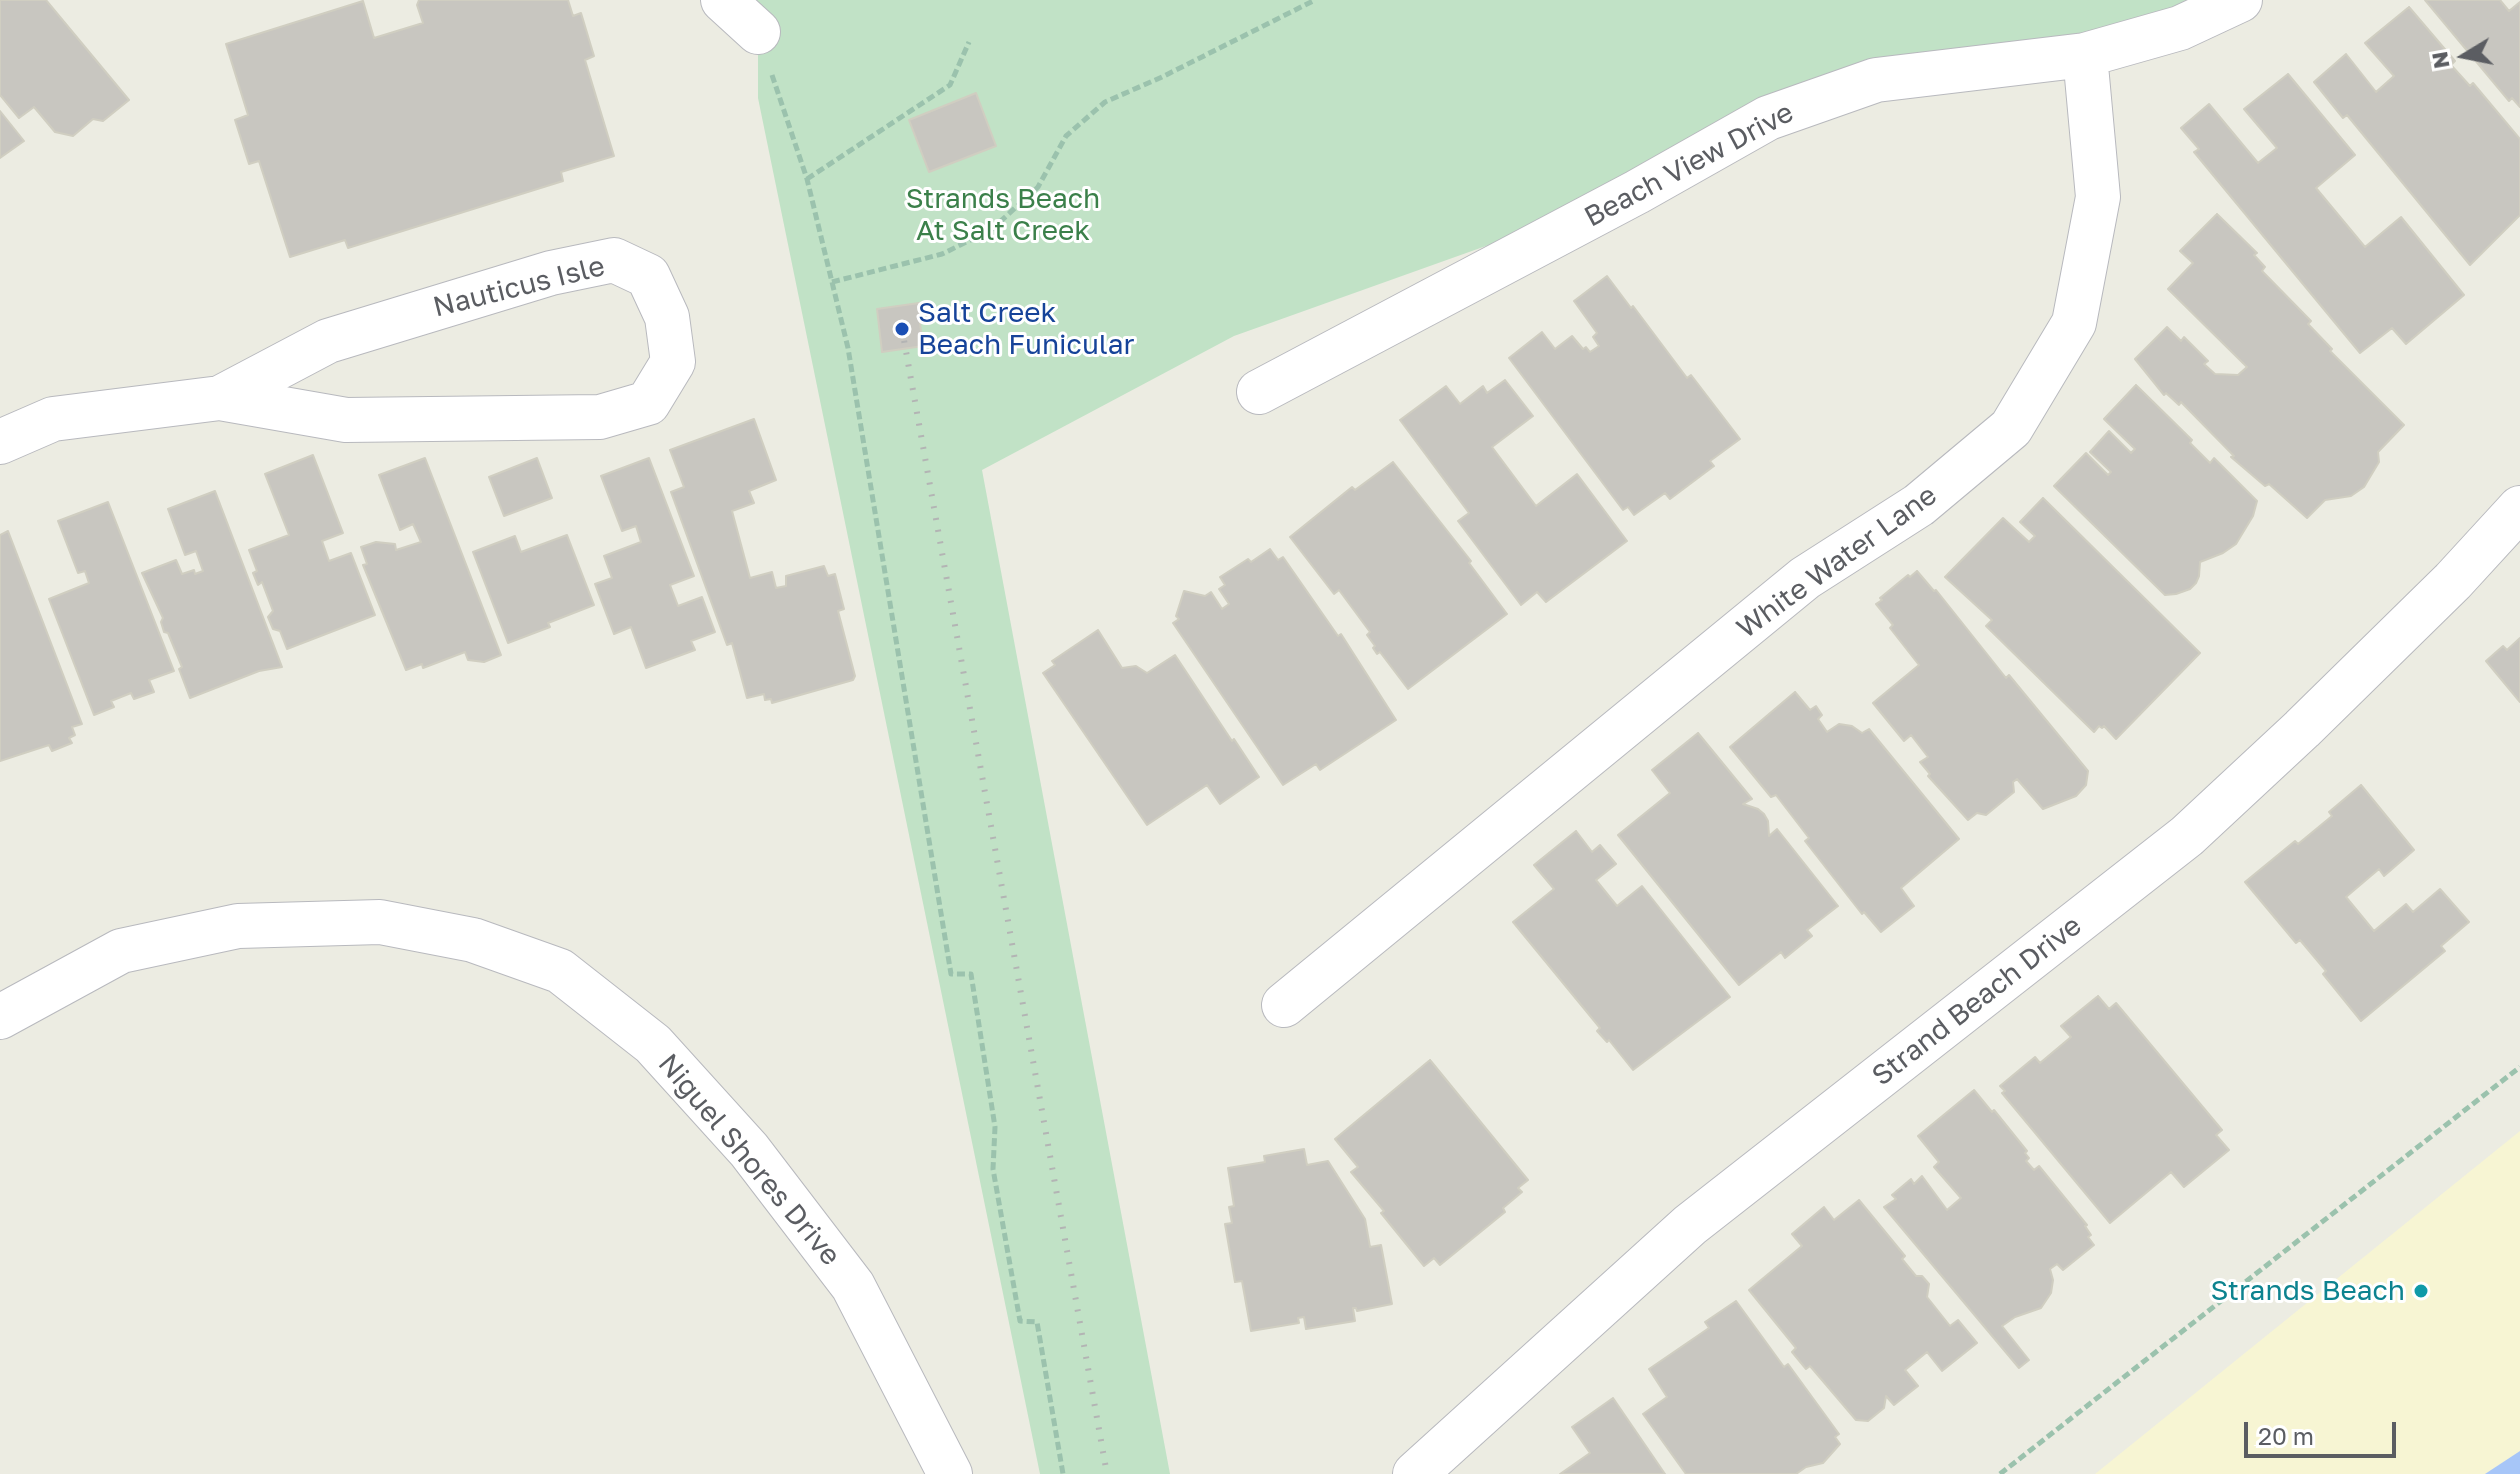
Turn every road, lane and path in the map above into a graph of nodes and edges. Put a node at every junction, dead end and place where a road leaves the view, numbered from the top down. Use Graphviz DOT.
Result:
graph roads {
  1 [pos="723,0"];
  2 [pos="1315,0"];
  3 [pos="2240,0"];
  4 [pos="758,32"];
  5 [pos="969,42"];
  6 [pos="2085,55"];
  7 [pos="807,179"];
  8 [pos="832,282"];
  9 [pos="1259,392"];
  10 [pos="220,398"];
  11 [pos="0,442"];
  12 [pos="2520,508"];
  13 [pos="1284,1005"];
  14 [pos="0,1017"];
  15 [pos="2520,1067"];
  16 [pos="950,1474"];
  17 [pos="1063,1474"];
  18 [pos="1415,1474"];
  19 [pos="2000,1474"];
  1 -- 4 [label="street"];
  2 -- 8 [label="path"];
  3 -- 6 [label="street, Beach View Drive"];
  4 -- 7 [label="path"];
  5 -- 7 [label="path"];
  6 -- 9 [label="street, Beach View Drive"];
  6 -- 13 [label="street, White Water Lane"];
  7 -- 8 [label="path"];
  8 -- 17 [label="path"];
  10 -- 10 [label="street, Nauticus Isle"];
  10 -- 11 [label="street, Nauticus Isle"];
  12 -- 18 [label="street, Strand Beach Drive"];
  14 -- 16 [label="street, Niguel Shores Drive"];
  15 -- 19 [label="path"];
}
